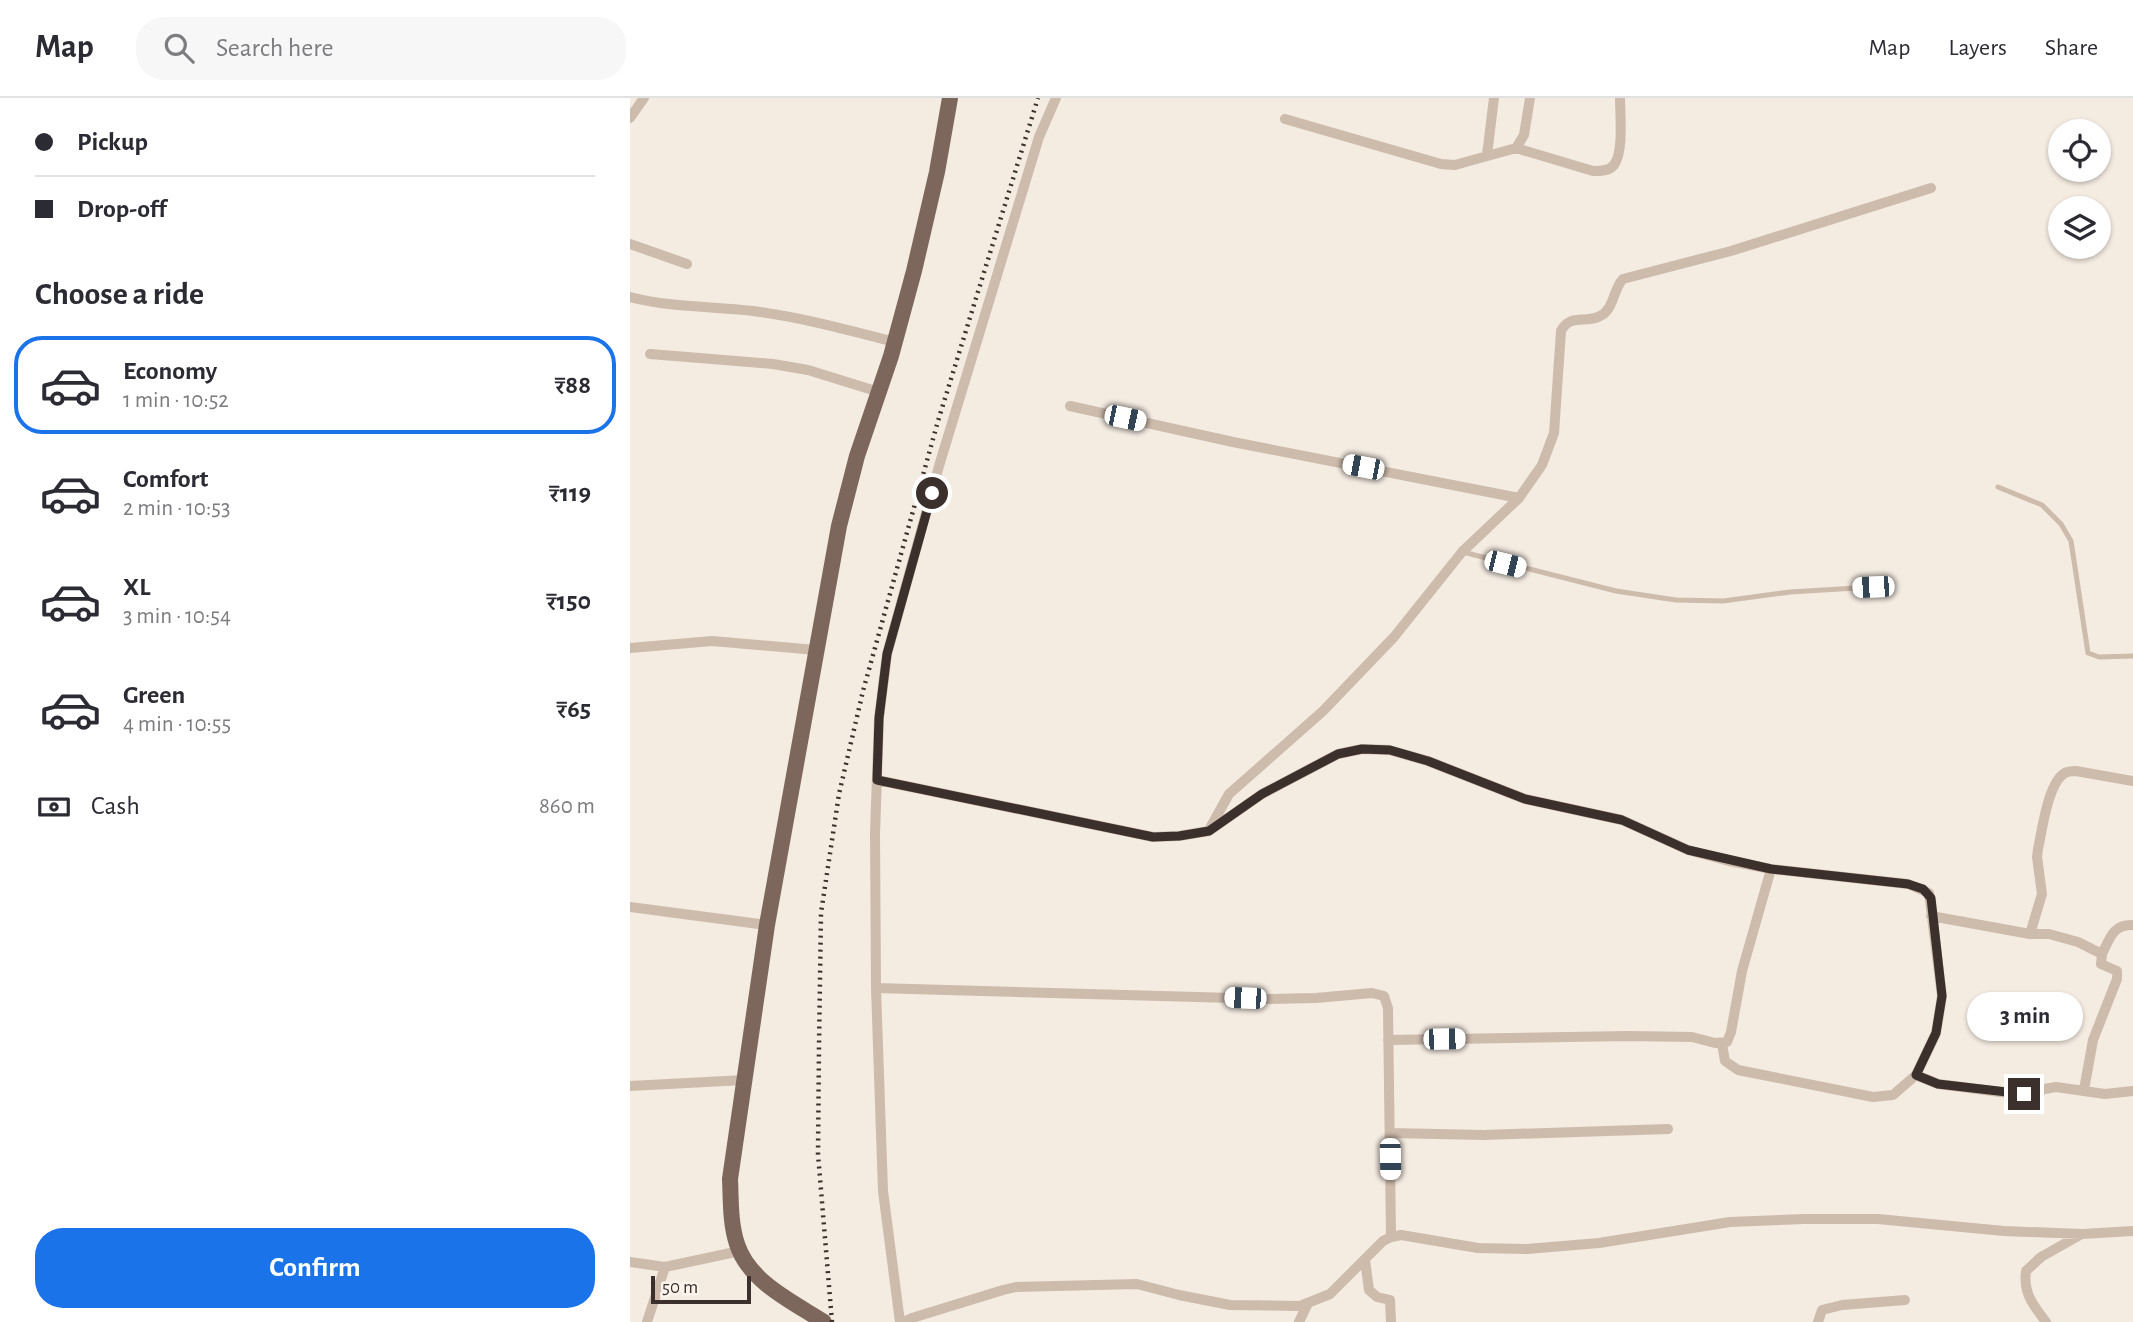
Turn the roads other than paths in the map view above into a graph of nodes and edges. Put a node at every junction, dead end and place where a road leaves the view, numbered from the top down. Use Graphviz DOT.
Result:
graph roads {
  1 [pos="644,98"];
  2 [pos="950,98"];
  3 [pos="1056,98"];
  4 [pos="1494,98"];
  5 [pos="1530,98"];
  6 [pos="1620,98"];
  7 [pos="630,118"];
  8 [pos="1285,119"];
  9 [pos="1516,148"];
  10 [pos="1487,155"];
  11 [pos="1931,188"];
  12 [pos="630,244"];
  13 [pos="687,264"];
  14 [pos="630,297"];
  15 [pos="895,342"];
  16 [pos="650,354"];
  17 [pos="879,392"];
  18 [pos="1070,407"];
  19 [pos="1998,487"];
  20 [pos="1518,498"];
  21 [pos="1462,552"];
  22 [pos="1873,587"];
  23 [pos="630,648"];
  24 [pos="816,650"];
  25 [pos="2133,656"];
  26 [pos="877,780"];
  27 [pos="2133,780"];
  28 [pos="1209,831"];
  29 [pos="1771,869"];
  30 [pos="630,907"];
  31 [pos="1931,916"];
  32 [pos="767,925"];
  33 [pos="2133,925"];
  34 [pos="2030,934"];
  35 [pos="2102,954"];
  36 [pos="876,988"];
  37 [pos="1388,1041"];
  38 [pos="1722,1044"];
  39 [pos="1916,1075"];
  40 [pos="744,1080"];
  41 [pos="630,1086"];
  42 [pos="2084,1090"];
  43 [pos="2133,1091"];
  44 [pos="1668,1129"];
  45 [pos="1390,1133"];
  46 [pos="2133,1231"];
  47 [pos="2082,1234"];
  48 [pos="1391,1237"];
  49 [pos="740,1251"];
  50 [pos="1365,1260"];
  51 [pos="630,1262"];
  52 [pos="665,1267"];
  53 [pos="1905,1300"];
  54 [pos="1308,1303"];
  55 [pos="647,1322"];
  56 [pos="824,1322"];
  57 [pos="902,1322"];
  58 [pos="1299,1322"];
  59 [pos="1391,1322"];
  60 [pos="1818,1322"];
  61 [pos="2046,1322"];
  1 -- 7 [label="street"];
  2 -- 15 [label="main road"];
  3 -- 26 [label="street"];
  4 -- 10 [label="street"];
  5 -- 9 [label="street"];
  6 -- 9 [label="street"];
  8 -- 10 [label="street"];
  9 -- 10 [label="street"];
  11 -- 20 [label="street"];
  12 -- 13 [label="street"];
  14 -- 15 [label="street"];
  15 -- 17 [label="main road"];
  16 -- 17 [label="street"];
  17 -- 24 [label="main road"];
  18 -- 20 [label="street"];
  19 -- 25 [label="lane"];
  20 -- 21 [label="street"];
  21 -- 22 [label="lane"];
  21 -- 28 [label="street"];
  23 -- 24 [label="street"];
  24 -- 32 [label="main road"];
  26 -- 28 [label="street"];
  26 -- 36 [label="street"];
  27 -- 34 [label="street"];
  28 -- 29 [label="street"];
  29 -- 31 [label="street"];
  29 -- 38 [label="street"];
  30 -- 32 [label="street"];
  31 -- 34 [label="street"];
  31 -- 39 [label="street"];
  32 -- 40 [label="main road"];
  33 -- 35 [label="street"];
  34 -- 35 [label="street"];
  35 -- 42 [label="street"];
  36 -- 37 [label="street"];
  36 -- 57 [label="street"];
  37 -- 38 [label="street"];
  37 -- 45 [label="street"];
  38 -- 39 [label="street"];
  39 -- 42 [label="street"];
  40 -- 41 [label="street"];
  40 -- 49 [label="main road"];
  42 -- 43 [label="street"];
  44 -- 45 [label="street"];
  45 -- 48 [label="street"];
  46 -- 47 [label="street"];
  47 -- 48 [label="street"];
  47 -- 61 [label="street"];
  48 -- 50 [label="street"];
  49 -- 52 [label="street"];
  49 -- 56 [label="main road"];
  50 -- 54 [label="street"];
  50 -- 59 [label="street"];
  51 -- 52 [label="street"];
  52 -- 55 [label="street"];
  53 -- 60 [label="street"];
  54 -- 57 [label="street"];
  54 -- 58 [label="street"];
}
